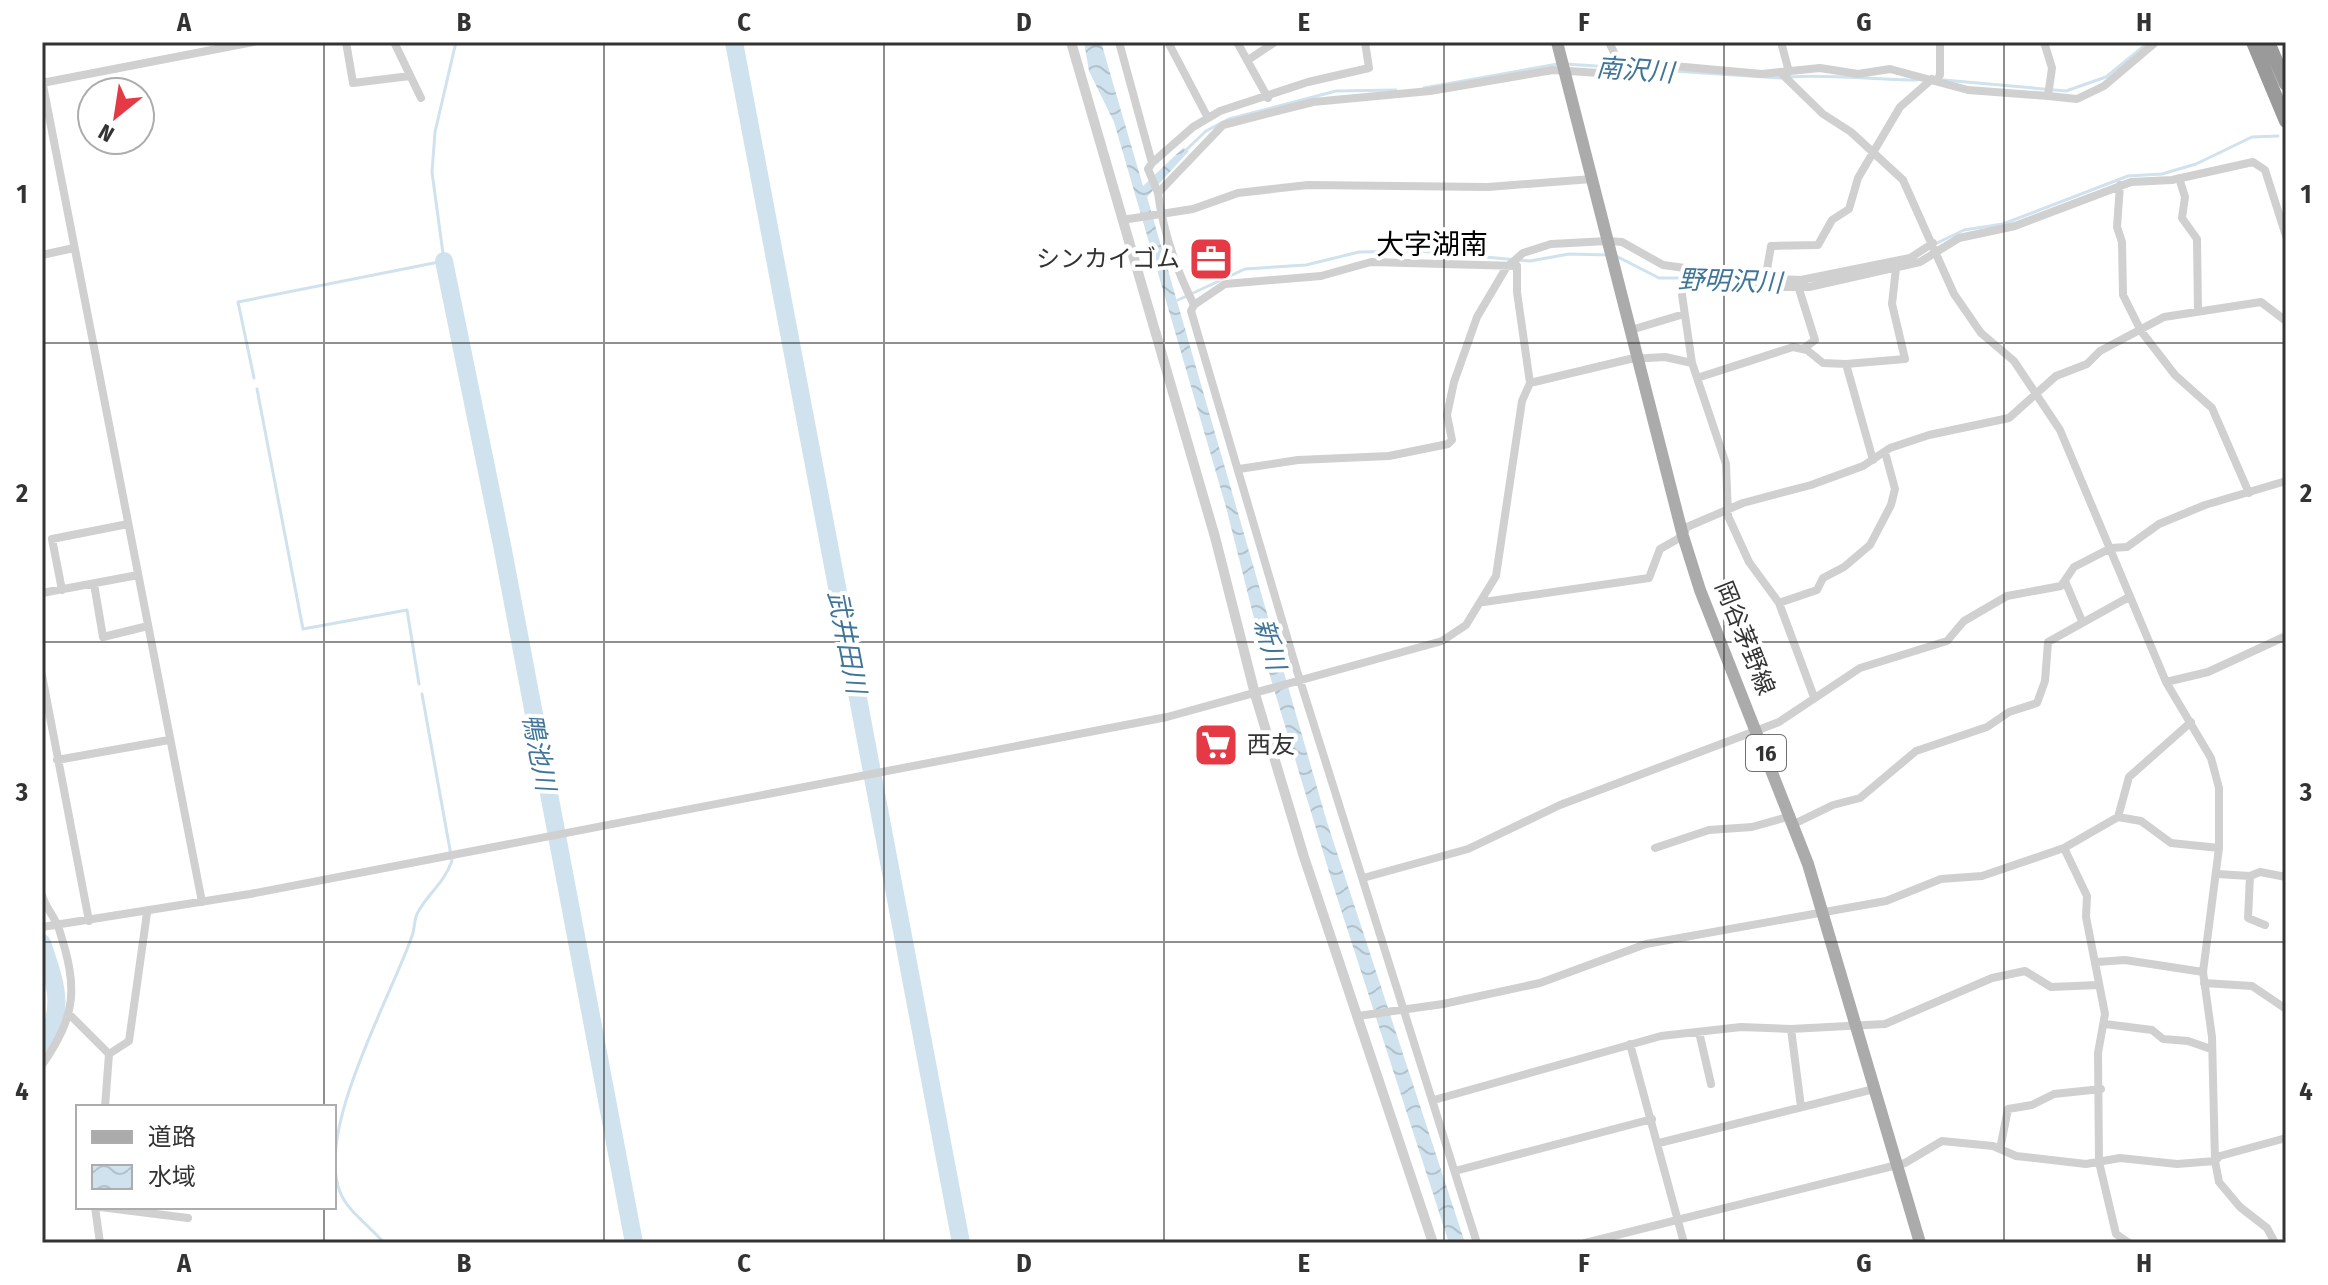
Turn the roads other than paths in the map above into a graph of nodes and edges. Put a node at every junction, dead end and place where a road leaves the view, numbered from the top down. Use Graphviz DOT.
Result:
graph roads {
  1 [pos="253,42"];
  2 [pos="346,42"];
  3 [pos="394,42"];
  4 [pos="1071,42"];
  5 [pos="1119,42"];
  6 [pos="1168,42"];
  7 [pos="1237,42"];
  8 [pos="1275,42"];
  9 [pos="1365,42"];
  10 [pos="1557,42"];
  11 [pos="1609,42"];
  12 [pos="1781,42"];
  13 [pos="1940,42"];
  14 [pos="2044,42"];
  15 [pos="2156,42"];
  16 [pos="2253,42"];
  17 [pos="2268,42"];
  18 [pos="210,46"];
  19 [pos="1248,60"];
  20 [pos="1618,61"];
  21 [pos="1564,70"];
  22 [pos="1784,72"];
  23 [pos="410,76"];
  24 [pos="1934,80"];
  25 [pos="42,82"];
  26 [pos="2286,84"];
  27 [pos="2048,96"];
  28 [pos="421,98"];
  29 [pos="1268,98"];
  30 [pos="1208,118"];
  31 [pos="2286,121"];
  32 [pos="1874,153"];
  33 [pos="1152,163"];
  34 [pos="2179,178"];
  35 [pos="1592,179"];
  36 [pos="2120,185"];
  37 [pos="1158,193"];
  38 [pos="1158,213"];
  39 [pos="1126,219"];
  40 [pos="2286,236"];
  41 [pos="1933,243"];
  42 [pos="1609,245"];
  43 [pos="74,248"];
  44 [pos="1935,253"];
  45 [pos="42,255"];
  46 [pos="1506,268"];
  47 [pos="1896,268"];
  48 [pos="1766,277"];
  49 [pos="1734,281"];
  50 [pos="1764,287"];
  51 [pos="1799,289"];
  52 [pos="1194,305"];
  53 [pos="2198,311"];
  54 [pos="1684,314"];
  55 [pos="2286,321"];
  56 [pos="1631,330"];
  57 [pos="2141,331"];
  58 [pos="1803,349"];
  59 [pos="1638,360"];
  60 [pos="1692,363"];
  61 [pos="1846,364"];
  62 [pos="1697,378"];
  63 [pos="1530,383"];
  64 [pos="2035,392"];
  65 [pos="1885,452"];
  66 [pos="1873,460"];
  67 [pos="1239,469"];
  68 [pos="2286,481"];
  69 [pos="2249,493"];
  70 [pos="1729,509"];
  71 [pos="128,524"];
  72 [pos="1683,536"];
  73 [pos="2111,548"];
  74 [pos="138,575"];
  75 [pos="2065,581"];
  76 [pos="94,584"];
  77 [pos="62,590"];
  78 [pos="42,593"];
  79 [pos="2129,597"];
  80 [pos="1484,602"];
  81 [pos="1779,603"];
  82 [pos="2082,621"];
  83 [pos="148,626"];
  84 [pos="2286,636"];
  85 [pos="42,675"];
  86 [pos="1299,682"];
  87 [pos="2166,682"];
  88 [pos="1261,692"];
  89 [pos="1814,697"];
  90 [pos="2191,722"];
  91 [pos="1757,730"];
  92 [pos="169,740"];
  93 [pos="57,760"];
  94 [pos="2118,817"];
  95 [pos="1792,820"];
  96 [pos="1655,848"];
  97 [pos="2064,848"];
  98 [pos="2219,848"];
  99 [pos="2217,874"];
  100 [pos="2250,876"];
  101 [pos="2286,877"];
  102 [pos="1363,878"];
  103 [pos="42,895"];
  104 [pos="202,902"];
  105 [pos="1821,910"];
  106 [pos="147,913"];
  107 [pos="89,921"];
  108 [pos="58,925"];
  109 [pos="2265,925"];
  110 [pos="43,927"];
  111 [pos="2097,962"];
  112 [pos="2203,972"];
  113 [pos="2204,983"];
  114 [pos="2098,985"];
  115 [pos="1400,1009"];
  116 [pos="2286,1009"];
  117 [pos="1363,1015"];
  118 [pos="71,1016"];
  119 [pos="2105,1024"];
  120 [pos="1856,1026"];
  121 [pos="1791,1029"];
  122 [pos="1699,1032"];
  123 [pos="1630,1044"];
  124 [pos="2211,1049"];
  125 [pos="109,1054"];
  126 [pos="42,1065"];
  127 [pos="1711,1084"];
  128 [pos="1874,1089"];
  129 [pos="2101,1089"];
  130 [pos="1434,1100"];
  131 [pos="105,1105"];
  132 [pos="1801,1107"];
  133 [pos="1652,1119"];
  134 [pos="2286,1138"];
  135 [pos="1659,1143"];
  136 [pos="2000,1149"];
  137 [pos="2215,1161"];
  138 [pos="2099,1162"];
  139 [pos="1897,1165"];
  140 [pos="1455,1171"];
  141 [pos="98,1209"];
  142 [pos="123,1209"];
  143 [pos="184,1214"];
  144 [pos="1678,1219"];
  145 [pos="100,1243"];
  146 [pos="1433,1243"];
  147 [pos="1477,1243"];
  148 [pos="1585,1243"];
  149 [pos="1684,1243"];
  150 [pos="1920,1243"];
  151 [pos="2127,1243"];
  152 [pos="2275,1243"];
  1 -- 18 [label="street"];
  2 -- 23 [label="street"];
  3 -- 23 [label="street"];
  4 -- 39 [label="street"];
  5 -- 33 [label="street"];
  6 -- 30 [label="street"];
  7 -- 19 [label="street"];
  8 -- 19 [label="street"];
  9 -- 29 [label="street"];
  10 -- 21 [label="main road, 岡谷茅野線 / 16"];
  11 -- 20 [label="street"];
  12 -- 22 [label="street"];
  13 -- 24 [label="street"];
  14 -- 27 [label="street"];
  15 -- 27 [label="street"];
  16 -- 31 [label="highway"];
  17 -- 26 [label="highway"];
  18 -- 25 [label="street"];
  19 -- 29 [label="street"];
  20 -- 21 [label="street"];
  20 -- 22 [label="street"];
  21 -- 35 [label="main road, 岡谷茅野線 / 16"];
  21 -- 37 [label="street"];
  22 -- 24 [label="street"];
  22 -- 32 [label="street"];
  23 -- 28 [label="street"];
  24 -- 27 [label="street"];
  24 -- 32 [label="street"];
  25 -- 43 [label="street"];
  29 -- 30 [label="street"];
  30 -- 33 [label="street"];
  32 -- 41 [label="street"];
  32 -- 48 [label="street"];
  33 -- 37 [label="street"];
  34 -- 36 [label="street"];
  34 -- 40 [label="street"];
  34 -- 53 [label="street"];
  35 -- 38 [label="street"];
  35 -- 42 [label="main road, 岡谷茅野線 / 16"];
  36 -- 44 [label="street"];
  36 -- 57 [label="street"];
  37 -- 38 [label="street"];
  38 -- 39 [label="street"];
  38 -- 52 [label="street"];
  39 -- 88 [label="street"];
  41 -- 44 [label="street"];
  41 -- 48 [label="street"];
  42 -- 46 [label="street"];
  42 -- 49 [label="street"];
  42 -- 56 [label="main road, 岡谷茅野線 / 16"];
  43 -- 45 [label="street"];
  43 -- 71 [label="street"];
  44 -- 47 [label="street"];
  44 -- 64 [label="street"];
  46 -- 52 [label="street"];
  46 -- 63 [label="street"];
  46 -- 67 [label="street"];
  47 -- 51 [label="street"];
  47 -- 61 [label="street"];
  48 -- 49 [label="street"];
  48 -- 50 [label="street"];
  49 -- 50 [label="street"];
  49 -- 54 [label="street"];
  50 -- 51 [label="street"];
  51 -- 58 [label="street"];
  52 -- 67 [label="street"];
  53 -- 55 [label="street"];
  53 -- 57 [label="street"];
  54 -- 56 [label="street"];
  54 -- 60 [label="street"];
  56 -- 59 [label="main road, 岡谷茅野線 / 16"];
  57 -- 64 [label="street"];
  57 -- 69 [label="street"];
  58 -- 61 [label="street"];
  58 -- 62 [label="street"];
  59 -- 60 [label="street"];
  59 -- 63 [label="street"];
  59 -- 72 [label="main road, 岡谷茅野線 / 16"];
  60 -- 62 [label="street"];
  61 -- 66 [label="street"];
  62 -- 70 [label="street"];
  63 -- 80 [label="street"];
  64 -- 65 [label="street"];
  64 -- 73 [label="street"];
  65 -- 66 [label="street"];
  65 -- 81 [label="street"];
  66 -- 70 [label="street"];
  67 -- 86 [label="street"];
  68 -- 69 [label="street"];
  69 -- 73 [label="street"];
  70 -- 72 [label="street"];
  70 -- 81 [label="street"];
  71 -- 74 [label="street"];
  71 -- 77 [label="street"];
  72 -- 80 [label="street"];
  72 -- 91 [label="main road, 岡谷茅野線 / 16"];
  73 -- 75 [label="street"];
  73 -- 79 [label="street"];
  74 -- 76 [label="street"];
  74 -- 83 [label="street"];
  75 -- 82 [label="street"];
  75 -- 89 [label="street"];
  76 -- 77 [label="street"];
  76 -- 83 [label="street"];
  77 -- 78 [label="street"];
  79 -- 82 [label="street"];
  79 -- 87 [label="street"];
  80 -- 86 [label="street"];
  81 -- 89 [label="street"];
  82 -- 95 [label="street"];
  83 -- 92 [label="street"];
  84 -- 87 [label="street"];
  85 -- 93 [label="street"];
  86 -- 88 [label="street"];
  86 -- 102 [label="street"];
  87 -- 90 [label="street"];
  88 -- 104 [label="street"];
  88 -- 117 [label="street"];
  89 -- 91 [label="street"];
  90 -- 94 [label="street"];
  90 -- 98 [label="street"];
  91 -- 95 [label="main road, 岡谷茅野線 / 16"];
  91 -- 102 [label="street"];
  92 -- 93 [label="street"];
  92 -- 104 [label="street"];
  93 -- 107 [label="street"];
  94 -- 97 [label="street"];
  94 -- 98 [label="street"];
  95 -- 96 [label="street"];
  95 -- 105 [label="main road, 岡谷茅野線 / 16"];
  97 -- 105 [label="street"];
  97 -- 111 [label="street"];
  98 -- 99 [label="street"];
  99 -- 100 [label="street"];
  99 -- 112 [label="street"];
  100 -- 101 [label="street"];
  100 -- 109 [label="street"];
  102 -- 115 [label="street"];
  103 -- 108 [label="street"];
  104 -- 106 [label="street"];
  105 -- 115 [label="street"];
  105 -- 120 [label="main road, 岡谷茅野線 / 16"];
  106 -- 107 [label="street"];
  106 -- 125 [label="street"];
  107 -- 108 [label="street"];
  108 -- 110 [label="street"];
  108 -- 118 [label="street"];
  111 -- 112 [label="street"];
  111 -- 114 [label="street"];
  112 -- 113 [label="street"];
  113 -- 116 [label="street"];
  113 -- 124 [label="street"];
  114 -- 119 [label="street"];
  114 -- 120 [label="street"];
  115 -- 117 [label="street"];
  115 -- 130 [label="street"];
  117 -- 146 [label="street"];
  118 -- 125 [label="street"];
  118 -- 126 [label="street"];
  119 -- 124 [label="street"];
  119 -- 129 [label="street"];
  120 -- 121 [label="street"];
  120 -- 128 [label="main road, 岡谷茅野線 / 16"];
  121 -- 122 [label="street"];
  121 -- 132 [label="street"];
  122 -- 123 [label="street"];
  122 -- 127 [label="street"];
  123 -- 130 [label="street"];
  123 -- 133 [label="street"];
  124 -- 137 [label="street"];
  125 -- 131 [label="street"];
  128 -- 132 [label="street"];
  128 -- 139 [label="main road, 岡谷茅野線 / 16"];
  129 -- 136 [label="street"];
  129 -- 138 [label="street"];
  130 -- 140 [label="street"];
  132 -- 135 [label="street"];
  133 -- 135 [label="street"];
  133 -- 140 [label="street"];
  134 -- 137 [label="street"];
  135 -- 144 [label="street"];
  136 -- 138 [label="street"];
  136 -- 139 [label="street"];
  137 -- 138 [label="street"];
  137 -- 152 [label="street"];
  138 -- 151 [label="street"];
  139 -- 144 [label="street"];
  139 -- 150 [label="main road, 岡谷茅野線 / 16"];
  140 -- 147 [label="street"];
  141 -- 145 [label="street"];
  142 -- 143 [label="street"];
  144 -- 148 [label="street"];
  144 -- 149 [label="street"];
}
